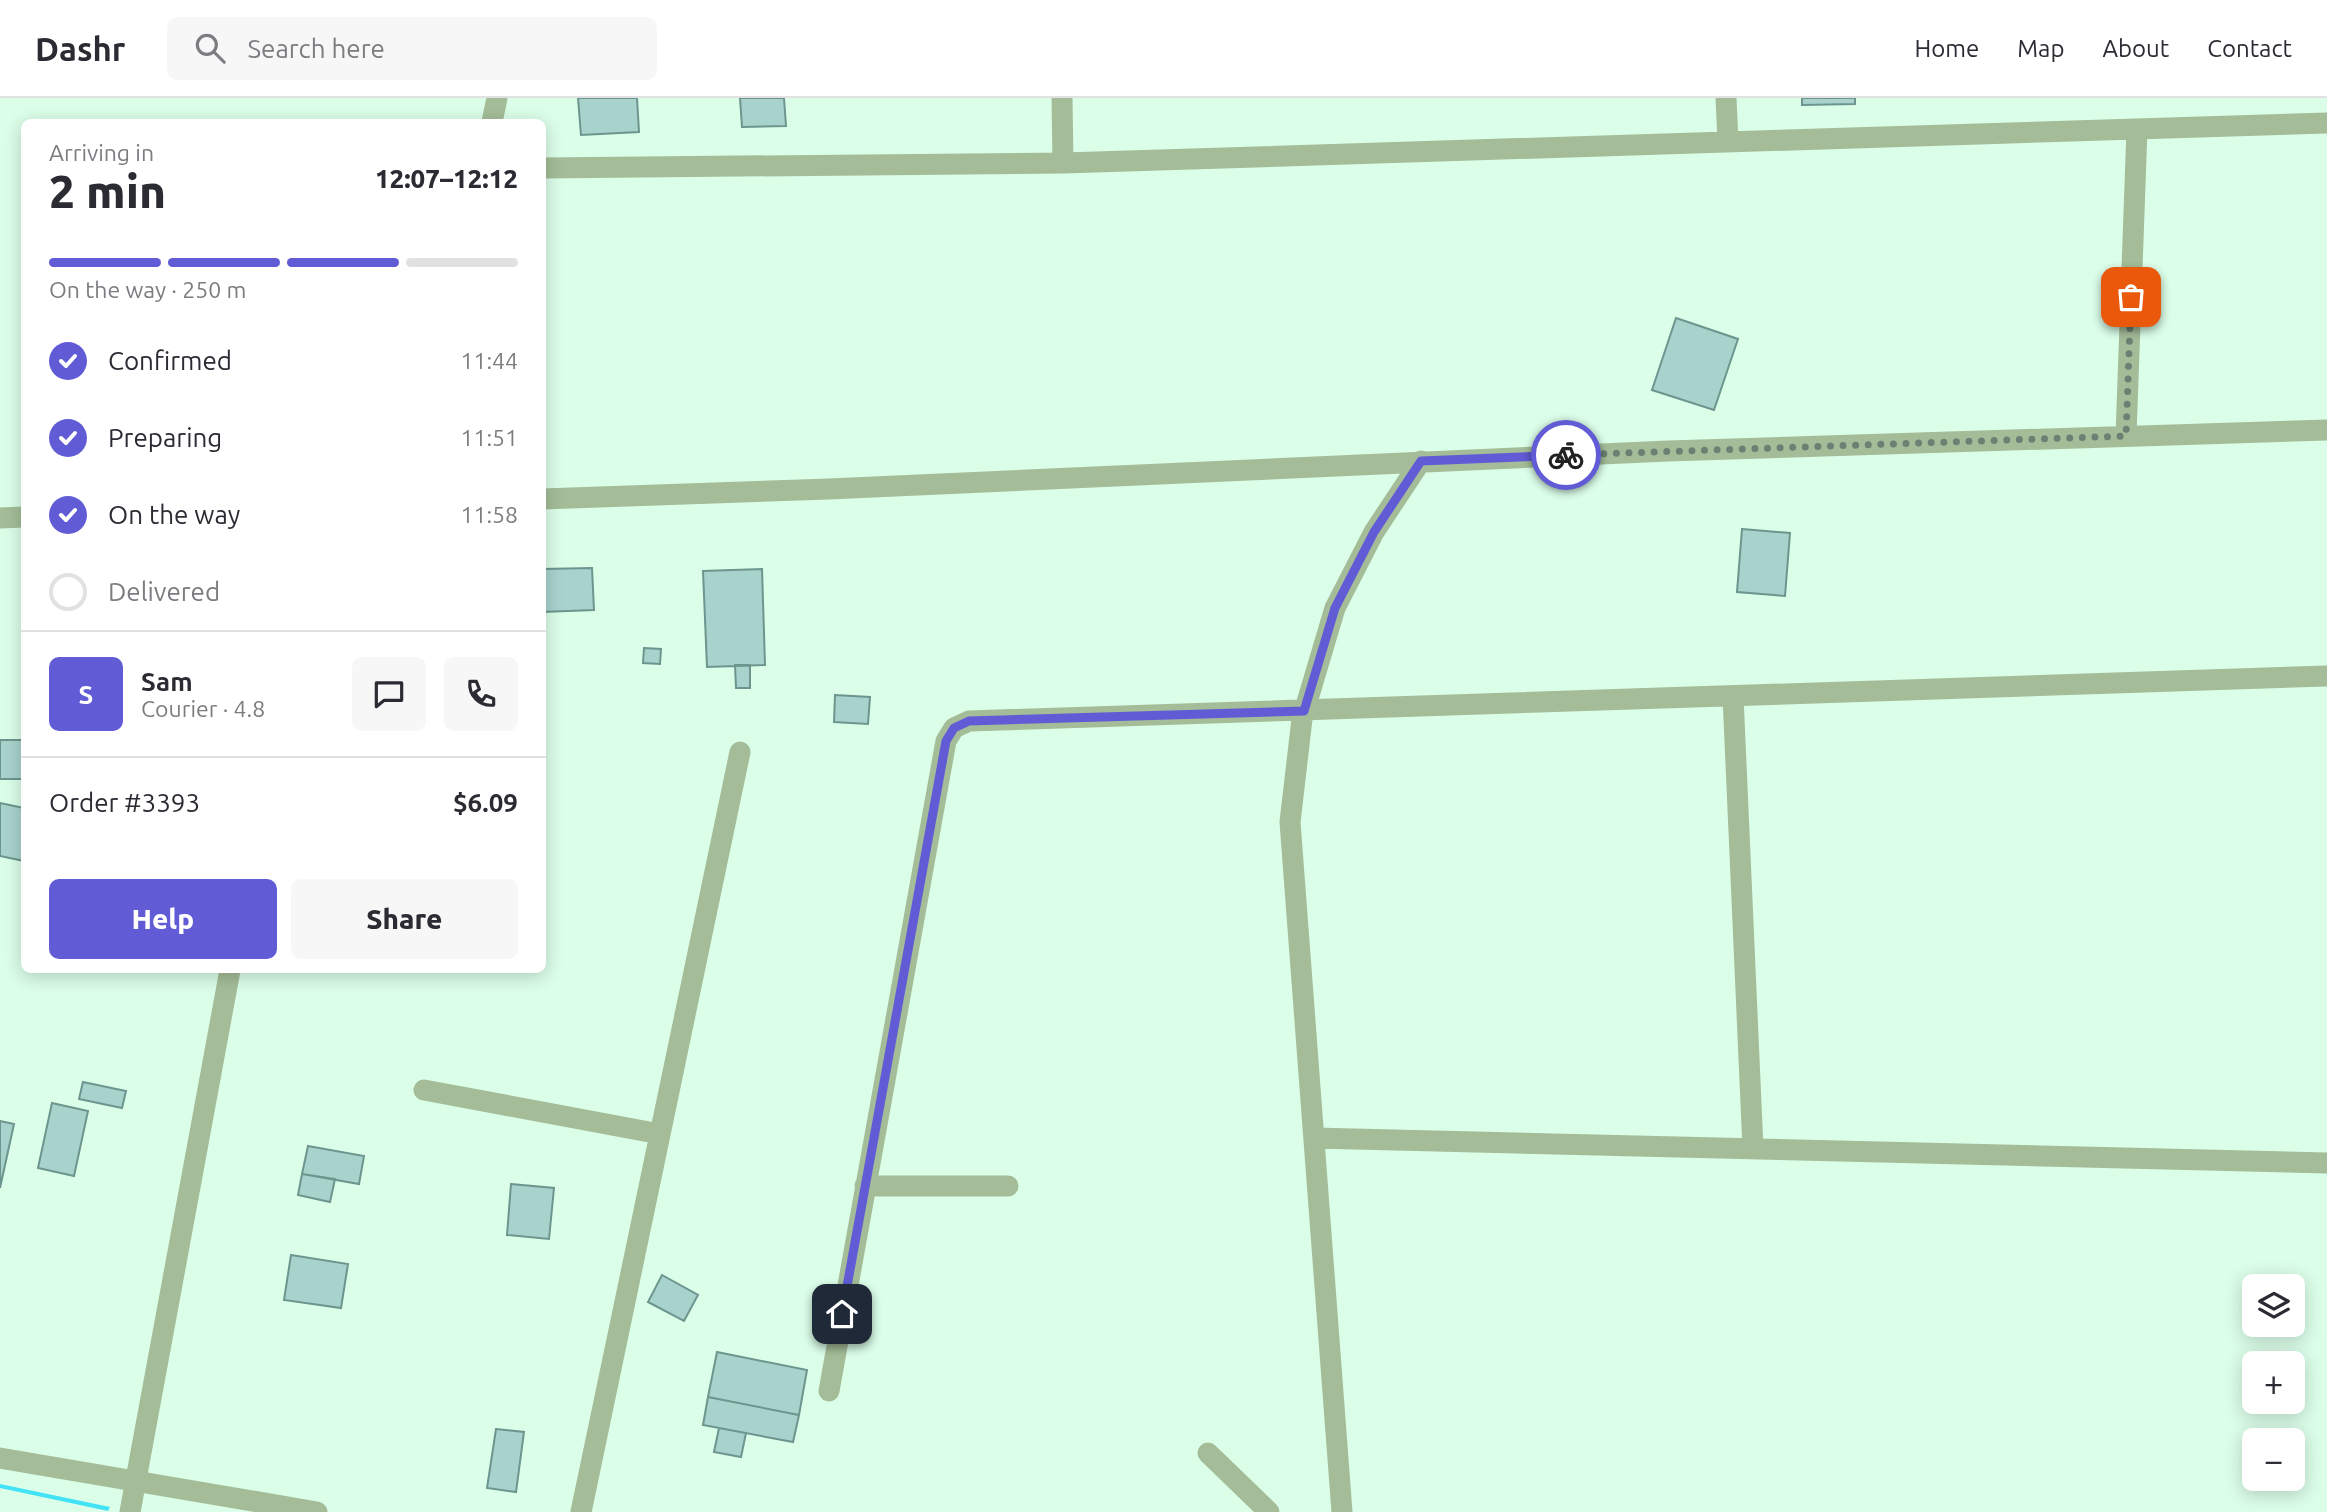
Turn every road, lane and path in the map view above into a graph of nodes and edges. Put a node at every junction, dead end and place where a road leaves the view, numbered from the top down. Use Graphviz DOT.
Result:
graph roads {
  1 [pos="497,98"];
  2 [pos="1062,98"];
  3 [pos="1726,98"];
  4 [pos="493,119"];
  5 [pos="2327,123"];
  6 [pos="2137,129"];
  7 [pos="1728,142"];
  8 [pos="1063,163"];
  9 [pos="546,168"];
  10 [pos="2327,430"];
  11 [pos="2126,436"];
  12 [pos="1421,461"];
  13 [pos="546,499"];
  14 [pos="21,517"];
  15 [pos="0,518"];
  16 [pos="2327,676"];
  17 [pos="1733,696"];
  18 [pos="1304,711"];
  19 [pos="740,752"];
  20 [pos="229,973"];
  21 [pos="424,1090"];
  22 [pos="660,1134"];
  23 [pos="1314,1138"];
  24 [pos="1753,1149"];
  25 [pos="2327,1163"];
  26 [pos="865,1186"];
  27 [pos="1008,1186"];
  28 [pos="829,1391"];
  29 [pos="1209,1453"];
  30 [pos="0,1458"];
  31 [pos="135,1480"];
  32 [pos="130,1512"];
  33 [pos="317,1512"];
  34 [pos="581,1512"];
  35 [pos="1269,1512"];
  36 [pos="1342,1512"];
  1 -- 4 [label="street"];
  2 -- 8 [label="street"];
  3 -- 7 [label="street"];
  5 -- 6 [label="street"];
  6 -- 7 [label="street"];
  6 -- 11 [label="street"];
  7 -- 8 [label="street"];
  8 -- 9 [label="street"];
  10 -- 11 [label="street"];
  11 -- 12 [label="street"];
  12 -- 13 [label="street"];
  12 -- 18 [label="street"];
  14 -- 15 [label="street"];
  16 -- 17 [label="street"];
  17 -- 18 [label="street"];
  17 -- 24 [label="street"];
  18 -- 23 [label="street"];
  18 -- 26 [label="street"];
  19 -- 22 [label="street"];
  20 -- 31 [label="street"];
  21 -- 22 [label="street"];
  22 -- 34 [label="street"];
  23 -- 24 [label="street"];
  23 -- 36 [label="street"];
  24 -- 25 [label="street"];
  26 -- 27 [label="street"];
  26 -- 28 [label="street"];
  29 -- 35 [label="street"];
  30 -- 31 [label="street"];
  31 -- 32 [label="street"];
  31 -- 33 [label="street"];
}
